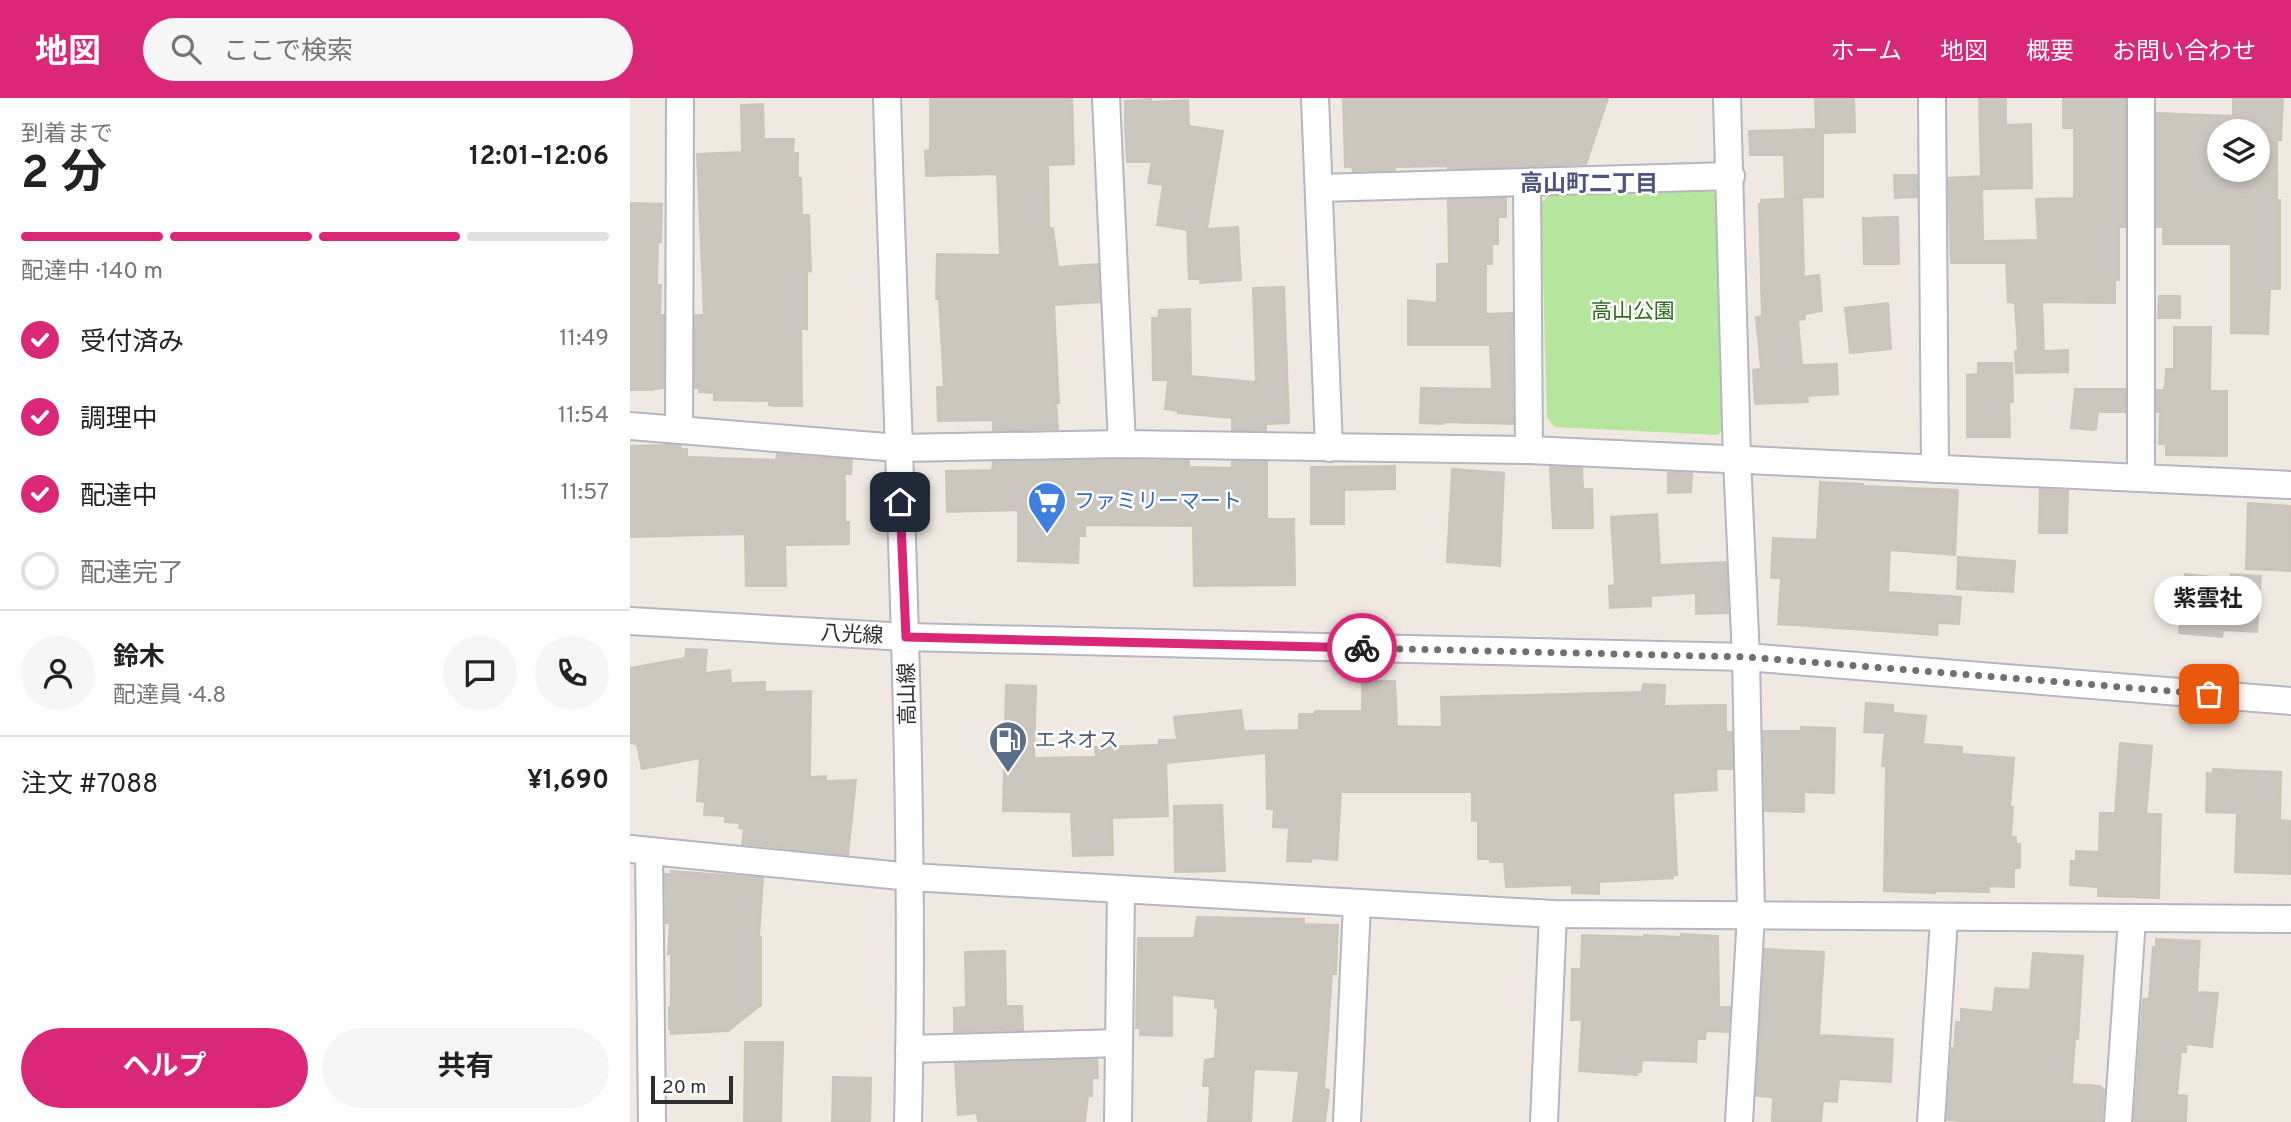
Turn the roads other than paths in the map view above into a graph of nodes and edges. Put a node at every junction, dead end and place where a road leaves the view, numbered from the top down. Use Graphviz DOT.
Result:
graph roads {
  1 [pos="680,98"];
  2 [pos="887,98"];
  3 [pos="1106,98"];
  4 [pos="1314,98"];
  5 [pos="1727,98"];
  6 [pos="1932,98"];
  7 [pos="2141,98"];
  8 [pos="1731,176"];
  9 [pos="1527,182"];
  10 [pos="1320,188"];
  11 [pos="630,426"];
  12 [pos="679,429"];
  13 [pos="1122,444"];
  14 [pos="898,448"];
  15 [pos="1329,448"];
  16 [pos="1529,450"];
  17 [pos="1737,459"];
  18 [pos="1935,469"];
  19 [pos="2141,478"];
  20 [pos="2291,485"];
  21 [pos="630,621"];
  22 [pos="906,637"];
  23 [pos="1746,657"];
  24 [pos="2291,701"];
  25 [pos="640,850"];
  26 [pos="911,877"];
  27 [pos="1121,890"];
  28 [pos="1356,904"];
  29 [pos="1553,914"];
  30 [pos="1751,915"];
  31 [pos="1944,919"];
  32 [pos="2132,919"];
  33 [pos="2291,919"];
  34 [pos="1119,1043"];
  35 [pos="909,1049"];
  36 [pos="652,1122"];
  37 [pos="908,1122"];
  38 [pos="1118,1122"];
  39 [pos="1347,1122"];
  40 [pos="1544,1122"];
  41 [pos="1739,1122"];
  42 [pos="1931,1122"];
  43 [pos="2118,1122"];
  1 -- 12 [label="street"];
  2 -- 14 [label="street, 高山線"];
  3 -- 13 [label="street"];
  4 -- 10 [label="street"];
  5 -- 8 [label="street"];
  6 -- 18 [label="street"];
  7 -- 19 [label="street"];
  8 -- 9 [label="street"];
  8 -- 17 [label="street"];
  9 -- 10 [label="street"];
  9 -- 16 [label="street"];
  10 -- 15 [label="street"];
  11 -- 12 [label="street"];
  12 -- 14 [label="street"];
  13 -- 14 [label="street"];
  13 -- 15 [label="street"];
  14 -- 22 [label="street, 高山線"];
  15 -- 16 [label="street"];
  16 -- 17 [label="street"];
  17 -- 18 [label="street"];
  17 -- 23 [label="street"];
  18 -- 19 [label="street"];
  19 -- 20 [label="street"];
  21 -- 22 [label="street, 八光線"];
  22 -- 23 [label="street, 八光線"];
  22 -- 26 [label="street, 高山線"];
  23 -- 24 [label="street, 八光線"];
  23 -- 30 [label="street"];
  25 -- 26 [label="street"];
  25 -- 36 [label="street"];
  26 -- 27 [label="street"];
  26 -- 35 [label="street, 高山線"];
  27 -- 28 [label="street"];
  27 -- 34 [label="street"];
  28 -- 29 [label="street"];
  28 -- 39 [label="street"];
  29 -- 30 [label="street"];
  29 -- 40 [label="street"];
  30 -- 31 [label="street"];
  30 -- 41 [label="street"];
  31 -- 32 [label="street"];
  31 -- 42 [label="street"];
  32 -- 33 [label="street"];
  32 -- 43 [label="street"];
  34 -- 35 [label="street"];
  34 -- 38 [label="street"];
  35 -- 37 [label="street, 高山線"];
}
